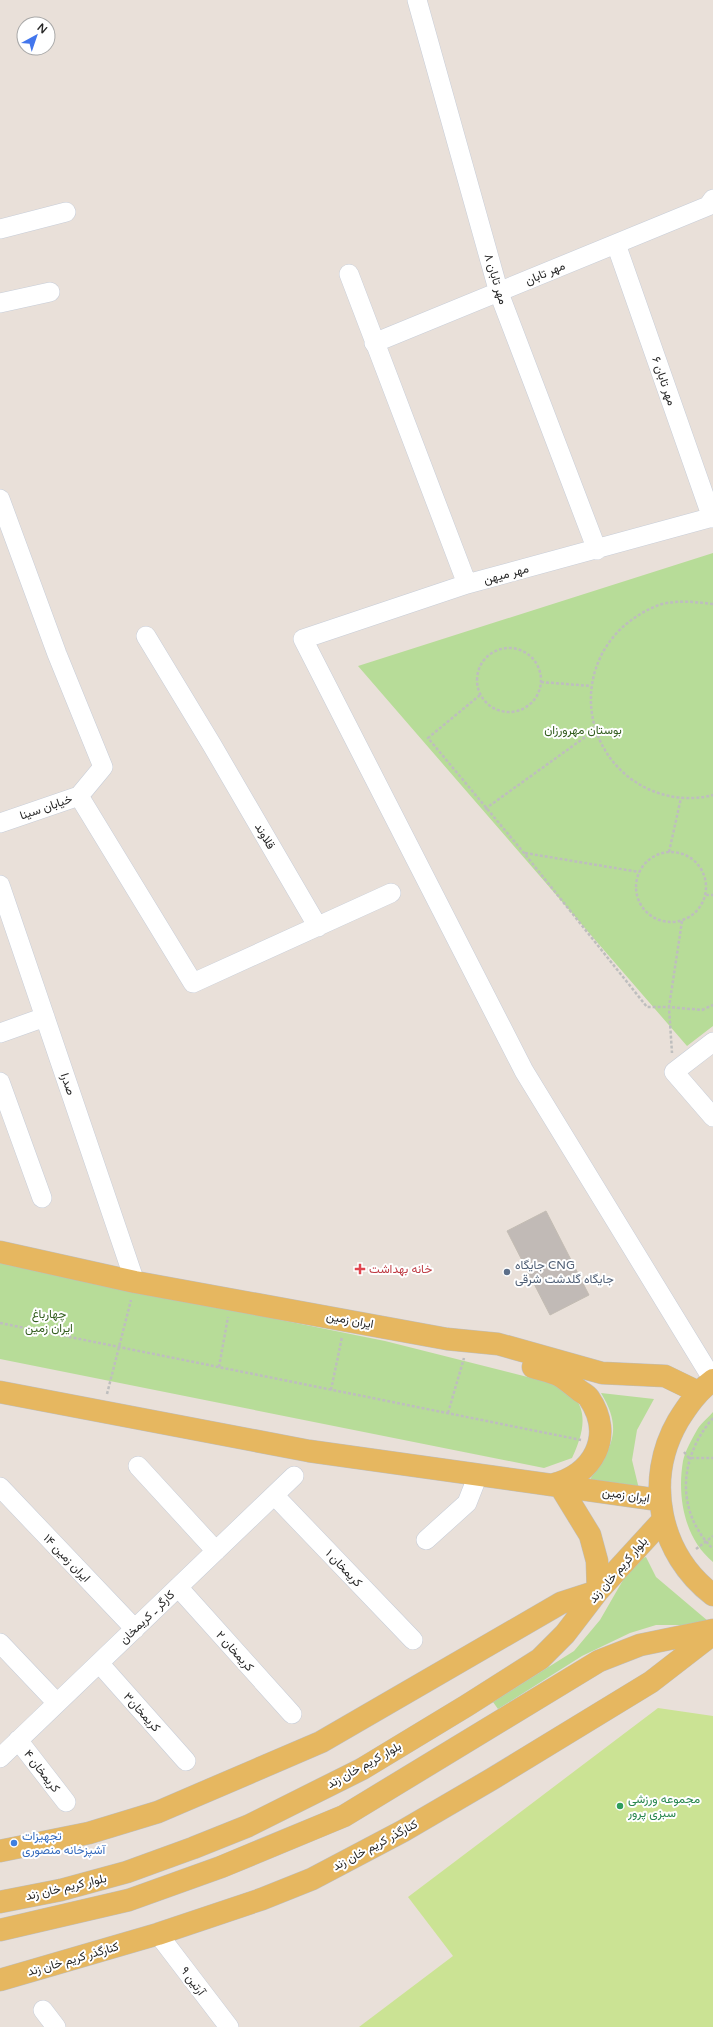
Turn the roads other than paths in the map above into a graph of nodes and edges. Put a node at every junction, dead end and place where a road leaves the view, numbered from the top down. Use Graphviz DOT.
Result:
graph roads {
  1 [pos="417,0"];
  2 [pos="713,200"];
  3 [pos="66,212"];
  4 [pos="0,229"];
  5 [pos="616,244"];
  6 [pos="349,274"];
  7 [pos="50,292"];
  8 [pos="499,293"];
  9 [pos="0,303"];
  10 [pos="374,344"];
  11 [pos="0,499"];
  12 [pos="712,518"];
  13 [pos="597,550"];
  14 [pos="467,584"];
  15 [pos="146,636"];
  16 [pos="79,796"];
  17 [pos="0,823"];
  18 [pos="0,885"];
  19 [pos="391,893"];
  20 [pos="318,927"];
  21 [pos="45,1017"];
  22 [pos="0,1033"];
  23 [pos="713,1042"];
  24 [pos="0,1082"];
  25 [pos="713,1118"];
  26 [pos="42,1198"];
  27 [pos="0,1252"];
  28 [pos="136,1282"];
  29 [pos="447,1338"];
  30 [pos="708,1384"];
  31 [pos="0,1392"];
  32 [pos="138,1466"];
  33 [pos="478,1475"];
  34 [pos="294,1476"];
  35 [pos="555,1486"];
  36 [pos="0,1487"];
  37 [pos="274,1495"];
  38 [pos="661,1510"];
  39 [pos="426,1540"];
  40 [pos="216,1551"];
  41 [pos="178,1587"];
  42 [pos="598,1591"];
  43 [pos="713,1595"];
  44 [pos="135,1629"];
  45 [pos="713,1630"];
  46 [pos="713,1634"];
  47 [pos="413,1640"];
  48 [pos="0,1643"];
  49 [pos="99,1663"];
  50 [pos="57,1703"];
  51 [pos="292,1714"];
  52 [pos="18,1740"];
  53 [pos="0,1758"];
  54 [pos="186,1761"];
  55 [pos="66,1802"];
  56 [pos="0,1851"];
  57 [pos="0,1902"];
  58 [pos="0,1930"];
  59 [pos="158,1934"];
  60 [pos="0,1980"];
  61 [pos="43,2010"];
  62 [pos="56,2027"];
  63 [pos="229,2027"];
  1 -- 8 [label="street, مهر تابان ۸"];
  2 -- 5 [label="street, مهر تابان"];
  3 -- 4 [label="street"];
  5 -- 8 [label="street, مهر تابان"];
  5 -- 12 [label="street, مهر تابان ۶"];
  6 -- 10 [label="street"];
  7 -- 9 [label="street"];
  8 -- 10 [label="street, مهر تابان"];
  8 -- 13 [label="street, مهر تابان ۸"];
  10 -- 14 [label="street"];
  11 -- 16 [label="street, خیابان سینا"];
  12 -- 13 [label="street, مهر میهن"];
  13 -- 14 [label="street, مهر میهن"];
  14 -- 30 [label="street, مهر میهن"];
  15 -- 20 [label="street, قلاوند"];
  16 -- 17 [label="street, خیابان سینا"];
  16 -- 20 [label="street"];
  18 -- 21 [label="street, صدرا"];
  19 -- 20 [label="street"];
  21 -- 22 [label="street"];
  21 -- 28 [label="street, صدرا"];
  23 -- 25 [label="street"];
  24 -- 26 [label="street"];
  27 -- 28 [label="main road, ایران زمین"];
  28 -- 29 [label="main road, ایران زمین"];
  29 -- 30 [label="main road, ایران زمین"];
  29 -- 35 [label="main road"];
  30 -- 38 [label="main road"];
  31 -- 33 [label="main road, ایران زمین"];
  32 -- 40 [label="street"];
  33 -- 35 [label="main road, ایران زمین"];
  33 -- 39 [label="street"];
  34 -- 37 [label="street, کارگر ـ کریمخان"];
  35 -- 38 [label="main road, ایران زمین"];
  35 -- 42 [label="main road"];
  36 -- 44 [label="street, ایران زمین ۱۴"];
  37 -- 40 [label="street, کارگر ـ کریمخان"];
  37 -- 47 [label="street, کریمخان ۱"];
  38 -- 42 [label="main road, بلوار کریم خان زند"];
  38 -- 43 [label="main road"];
  40 -- 41 [label="street, کارگر ـ کریمخان"];
  41 -- 44 [label="street, کارگر ـ کریمخان"];
  41 -- 51 [label="street, کریمخان ۲"];
  42 -- 56 [label="main road"];
  42 -- 57 [label="main road, بلوار کریم خان زند"];
  44 -- 49 [label="street, کارگر ـ کریمخان"];
  45 -- 58 [label="main road"];
  46 -- 59 [label="main road, کنارگذر کریم خان زند"];
  48 -- 50 [label="street"];
  49 -- 50 [label="street, کارگر ـ کریمخان"];
  49 -- 54 [label="street, کریمخان۳"];
  50 -- 52 [label="street, کارگر ـ کریمخان"];
  52 -- 53 [label="street, کارگر ـ کریمخان"];
  52 -- 55 [label="street, کریمخان ۴"];
  59 -- 60 [label="main road, کنارگذر کریم خان زند"];
  59 -- 63 [label="street, آرتین ۹"];
  61 -- 62 [label="street"];
}
